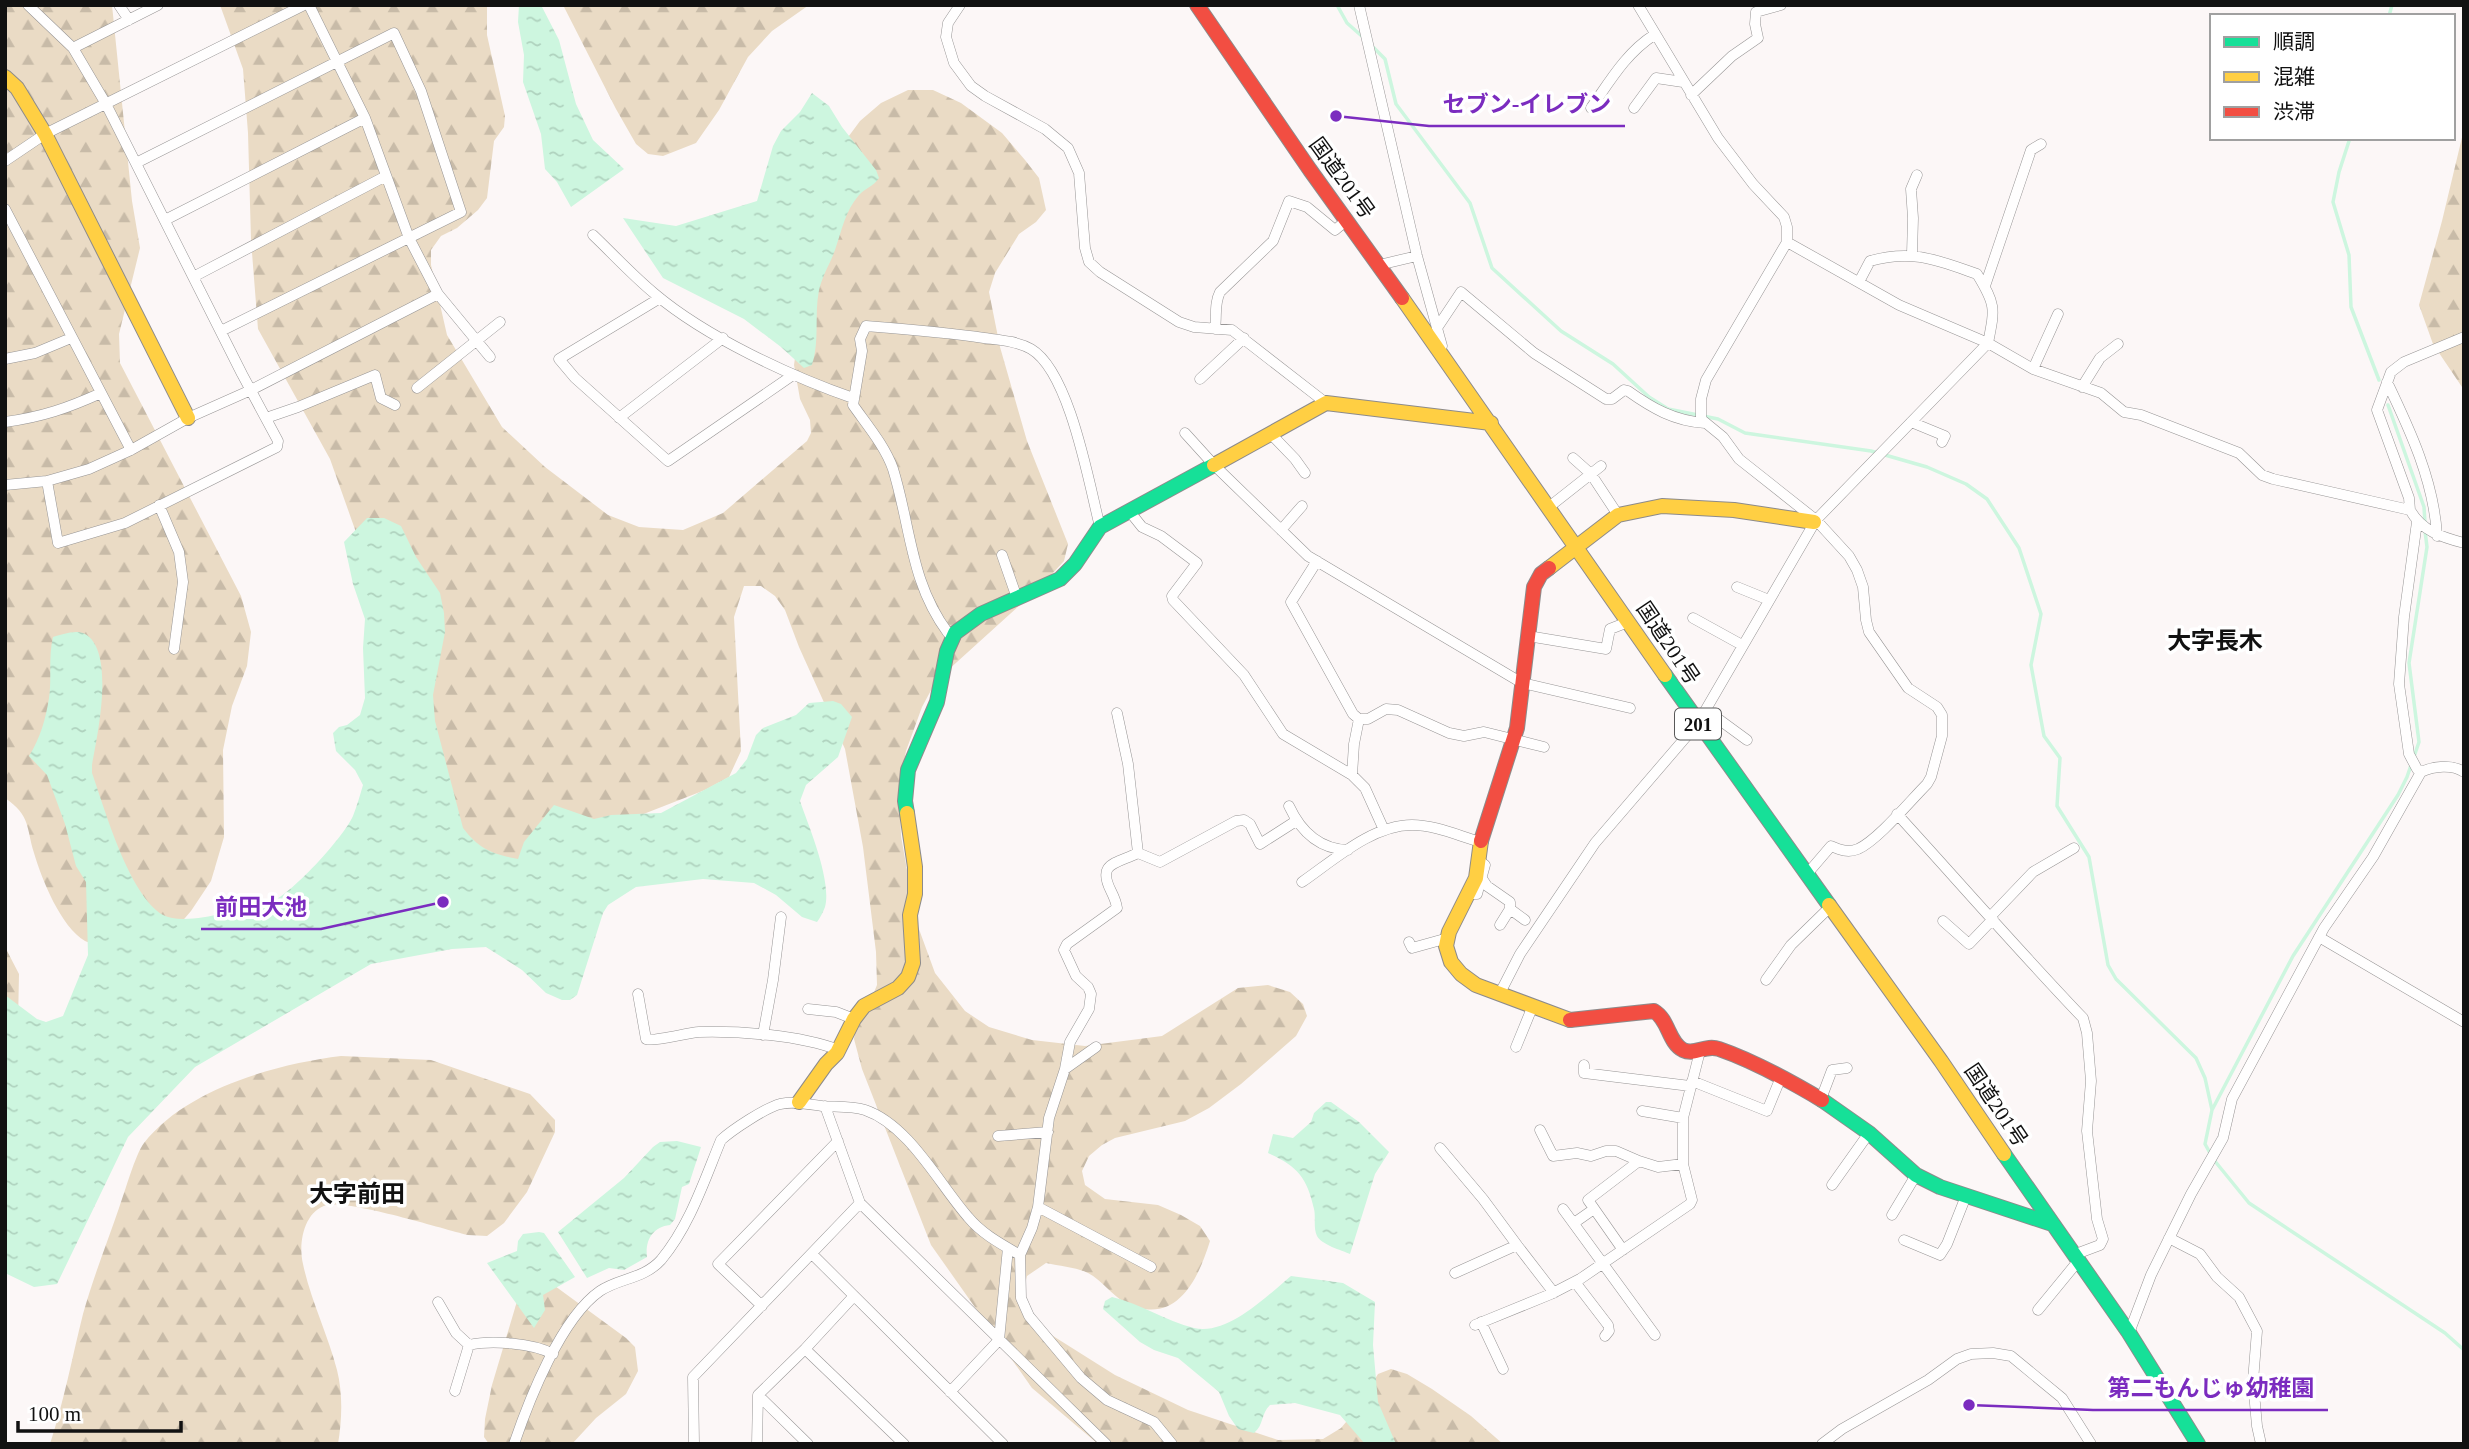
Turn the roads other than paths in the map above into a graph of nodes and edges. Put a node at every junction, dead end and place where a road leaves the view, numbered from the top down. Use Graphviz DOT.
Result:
graph roads {
  1 [pos="28,5"];
  2 [pos="119,5"];
  3 [pos="158,5"];
  4 [pos="304,5"];
  5 [pos="309,5"];
  6 [pos="960,5"];
  7 [pos="1197,5"];
  8 [pos="1359,5"];
  9 [pos="1638,5"];
  10 [pos="1781,5"];
  11 [pos="129,20"];
  12 [pos="1654,35"];
  13 [pos="73,48"];
  14 [pos="336,61"];
  15 [pos="5,76"];
  16 [pos="1684,82"];
  17 [pos="1691,95"];
  18 [pos="106,104"];
  19 [pos="1591,108"];
  20 [pos="1634,108"];
  21 [pos="365,118"];
  22 [pos="45,134"];
  23 [pos="2041,144"];
  24 [pos="7,155"];
  25 [pos="136,163"];
  26 [pos="1917,175"];
  27 [pos="386,176"];
  28 [pos="5,209"];
  29 [pos="165,220"];
  30 [pos="1347,220"];
  31 [pos="593,235"];
  32 [pos="409,238"];
  33 [pos="1787,242"];
  34 [pos="1912,254"];
  35 [pos="1417,256"];
  36 [pos="1379,265"];
  37 [pos="194,276"];
  38 [pos="1858,282"];
  39 [pos="1985,286"];
  40 [pos="438,294"];
  41 [pos="660,298"];
  42 [pos="2058,314"];
  43 [pos="500,322"];
  44 [pos="1437,328"];
  45 [pos="1215,329"];
  46 [pos="221,331"];
  47 [pos="2464,337"];
  48 [pos="71,338"];
  49 [pos="723,338"];
  50 [pos="1244,338"];
  51 [pos="477,341"];
  52 [pos="1988,343"];
  53 [pos="2118,344"];
  54 [pos="490,356"];
  55 [pos="5,359"];
  56 [pos="1446,360"];
  57 [pos="2032,369"];
  58 [pos="793,375"];
  59 [pos="1200,379"];
  60 [pos="2387,382"];
  61 [pos="2082,387"];
  62 [pos="417,388"];
  63 [pos="251,390"];
  64 [pos="101,393"];
  65 [pos="853,398"];
  66 [pos="1326,403"];
  67 [pos="395,405"];
  68 [pos="188,418"];
  69 [pos="266,418"];
  70 [pos="619,418"];
  71 [pos="1702,418"];
  72 [pos="5,422"];
  73 [pos="1911,422"];
  74 [pos="1491,423"];
  75 [pos="1185,433"];
  76 [pos="1271,434"];
  77 [pos="1942,442"];
  78 [pos="131,450"];
  79 [pos="1573,458"];
  80 [pos="1214,465"];
  81 [pos="1601,466"];
  82 [pos="1305,473"];
  83 [pos="1591,474"];
  84 [pos="47,481"];
  85 [pos="5,485"];
  86 [pos="159,505"];
  87 [pos="1302,506"];
  88 [pos="1549,507"];
  89 [pos="2410,510"];
  90 [pos="1130,512"];
  91 [pos="1618,515"];
  92 [pos="1815,521"];
  93 [pos="2418,522"];
  94 [pos="1100,527"];
  95 [pos="1281,530"];
  96 [pos="2435,534"];
  97 [pos="2464,543"];
  98 [pos="1578,548"];
  99 [pos="1002,555"];
  100 [pos="1317,561"];
  101 [pos="1738,587"];
  102 [pos="1017,598"];
  103 [pos="1769,600"];
  104 [pos="1693,618"];
  105 [pos="1628,622"];
  106 [pos="955,633"];
  107 [pos="1528,636"];
  108 [pos="1742,645"];
  109 [pos="174,649"];
  110 [pos="1522,683"];
  111 [pos="1630,708"];
  112 [pos="1706,710"];
  113 [pos="1117,713"];
  114 [pos="1359,719"];
  115 [pos="1698,723"];
  116 [pos="1513,739"];
  117 [pos="1747,740"];
  118 [pos="1544,747"];
  119 [pos="2462,768"];
  120 [pos="2419,770"];
  121 [pos="1352,775"];
  122 [pos="1289,806"];
  123 [pos="1896,814"];
  124 [pos="1296,821"];
  125 [pos="1384,830"];
  126 [pos="1481,842"];
  127 [pos="2074,848"];
  128 [pos="1348,850"];
  129 [pos="1138,852"];
  130 [pos="1478,860"];
  131 [pos="1807,874"];
  132 [pos="1483,880"];
  133 [pos="1302,882"];
  134 [pos="1468,894"];
  135 [pos="1830,907"];
  136 [pos="1510,909"];
  137 [pos="781,917"];
  138 [pos="1992,918"];
  139 [pos="1525,920"];
  140 [pos="1942,922"];
  141 [pos="1500,925"];
  142 [pos="2319,937"];
  143 [pos="1448,938"];
  144 [pos="1409,942"];
  145 [pos="1766,980"];
  146 [pos="638,993"];
  147 [pos="1499,995"];
  148 [pos="1532,1007"];
  149 [pos="808,1009"];
  150 [pos="854,1019"];
  151 [pos="2464,1021"];
  152 [pos="763,1035"];
  153 [pos="1096,1047"];
  154 [pos="1516,1047"];
  155 [pos="839,1049"];
  156 [pos="1700,1051"];
  157 [pos="1847,1068"];
  158 [pos="1065,1069"];
  159 [pos="1583,1073"];
  160 [pos="1781,1077"];
  161 [pos="1691,1084"];
  162 [pos="1821,1099"];
  163 [pos="799,1102"];
  164 [pos="825,1106"];
  165 [pos="1642,1111"];
  166 [pos="1683,1118"];
  167 [pos="1540,1130"];
  168 [pos="1048,1132"];
  169 [pos="1869,1133"];
  170 [pos="998,1136"];
  171 [pos="838,1142"];
  172 [pos="1440,1148"];
  173 [pos="1639,1161"];
  174 [pos="1683,1164"];
  175 [pos="1916,1175"];
  176 [pos="1832,1185"];
  177 [pos="1966,1196"];
  178 [pos="860,1203"];
  179 [pos="1038,1207"];
  180 [pos="1563,1209"];
  181 [pos="1594,1209"];
  182 [pos="1892,1215"];
  183 [pos="1574,1223"];
  184 [pos="2052,1224"];
  185 [pos="2169,1238"];
  186 [pos="1905,1240"];
  187 [pos="1517,1245"];
  188 [pos="1008,1248"];
  189 [pos="1623,1250"];
  190 [pos="813,1255"];
  191 [pos="1020,1255"];
  192 [pos="2078,1257"];
  193 [pos="1603,1264"];
  194 [pos="1151,1267"];
  195 [pos="1455,1273"];
  196 [pos="1575,1282"];
  197 [pos="1554,1293"];
  198 [pos="853,1297"];
  199 [pos="438,1302"];
  200 [pos="762,1306"];
  201 [pos="2038,1310"];
  202 [pos="2129,1333"];
  203 [pos="1655,1335"];
  204 [pos="1605,1336"];
  205 [pos="999,1340"];
  206 [pos="469,1346"];
  207 [pos="805,1349"];
  208 [pos="553,1354"];
  209 [pos="1503,1369"];
  210 [pos="455,1391"];
  211 [pos="950,1392"];
  212 [pos="758,1395"];
  213 [pos="514,1444"];
  214 [pos="694,1444"];
  215 [pos="757,1444"];
  216 [pos="808,1444"];
  217 [pos="904,1444"];
  218 [pos="1003,1444"];
  219 [pos="1106,1444"];
  220 [pos="1171,1444"];
  221 [pos="1822,1444"];
  222 [pos="2091,1444"];
  223 [pos="2198,1444"];
  224 [pos="2262,1444"];
  1 -- 13 [label="street"];
  2 -- 11 [label="street"];
  3 -- 11 [label="street"];
  4 -- 18 [label="street"];
  5 -- 14 [label="street"];
  6 -- 45 [label="street"];
  7 -- 30 [label="main road, 国道201号 / 201"];
  8 -- 35 [label="street"];
  9 -- 12 [label="street"];
  10 -- 17 [label="street"];
  11 -- 13 [label="street"];
  12 -- 16 [label="street"];
  12 -- 19 [label="street"];
  13 -- 18 [label="street"];
  14 -- 21 [label="street"];
  14 -- 25 [label="street"];
  14 -- 32 [label="street"];
  15 -- 22 [label="main road"];
  16 -- 17 [label="street"];
  16 -- 20 [label="street"];
  17 -- 33 [label="street"];
  18 -- 22 [label="street"];
  18 -- 25 [label="street"];
  21 -- 27 [label="street"];
  21 -- 29 [label="street"];
  22 -- 24 [label="street"];
  22 -- 68 [label="main road"];
  23 -- 39 [label="street"];
  25 -- 29 [label="street"];
  26 -- 34 [label="street"];
  27 -- 32 [label="street"];
  27 -- 37 [label="street"];
  28 -- 48 [label="street"];
  29 -- 37 [label="street"];
  30 -- 36 [label="main road, 国道201号 / 201"];
  30 -- 45 [label="street"];
  31 -- 41 [label="street"];
  32 -- 40 [label="street"];
  32 -- 46 [label="street"];
  33 -- 38 [label="street"];
  33 -- 71 [label="street"];
  34 -- 38 [label="street"];
  34 -- 39 [label="street"];
  35 -- 36 [label="street"];
  35 -- 44 [label="street"];
  36 -- 56 [label="main road, 国道201号 / 201"];
  37 -- 46 [label="street"];
  38 -- 52 [label="street"];
  39 -- 52 [label="street"];
  40 -- 51 [label="street"];
  40 -- 63 [label="street"];
  41 -- 49 [label="street"];
  41 -- 70 [label="street"];
  42 -- 57 [label="street"];
  43 -- 51 [label="street"];
  44 -- 56 [label="street"];
  44 -- 71 [label="street"];
  45 -- 50 [label="street"];
  46 -- 63 [label="street"];
  47 -- 60 [label="street"];
  48 -- 55 [label="street"];
  48 -- 64 [label="street"];
  49 -- 58 [label="street"];
  49 -- 70 [label="street"];
  50 -- 59 [label="street"];
  50 -- 66 [label="street"];
  51 -- 54 [label="street"];
  51 -- 62 [label="street"];
  52 -- 57 [label="street"];
  52 -- 73 [label="street"];
  53 -- 61 [label="street"];
  56 -- 74 [label="main road, 国道201号 / 201"];
  57 -- 61 [label="street"];
  58 -- 65 [label="street"];
  58 -- 70 [label="street"];
  60 -- 89 [label="street"];
  60 -- 96 [label="street"];
  61 -- 89 [label="street"];
  63 -- 68 [label="street"];
  63 -- 69 [label="street"];
  64 -- 72 [label="street"];
  64 -- 78 [label="street"];
  65 -- 94 [label="street"];
  65 -- 106 [label="street"];
  66 -- 74 [label="main road"];
  66 -- 76 [label="main road"];
  67 -- 69 [label="street"];
  68 -- 78 [label="street"];
  69 -- 86 [label="street"];
  71 -- 92 [label="street"];
  73 -- 77 [label="street"];
  73 -- 92 [label="street"];
  74 -- 88 [label="main road, 国道201号 / 201"];
  75 -- 80 [label="street"];
  76 -- 80 [label="main road"];
  76 -- 82 [label="street"];
  78 -- 84 [label="street"];
  79 -- 83 [label="street"];
  80 -- 90 [label="main road"];
  80 -- 95 [label="street"];
  81 -- 83 [label="street"];
  83 -- 88 [label="street"];
  83 -- 91 [label="street"];
  84 -- 85 [label="street"];
  84 -- 86 [label="street"];
  86 -- 109 [label="street"];
  87 -- 95 [label="street"];
  88 -- 98 [label="main road, 国道201号 / 201"];
  89 -- 93 [label="street"];
  90 -- 94 [label="main road"];
  90 -- 121 [label="street"];
  91 -- 92 [label="main road"];
  91 -- 98 [label="main road"];
  92 -- 103 [label="street"];
  92 -- 123 [label="street"];
  93 -- 96 [label="street"];
  93 -- 120 [label="street"];
  94 -- 102 [label="main road"];
  95 -- 100 [label="street"];
  96 -- 97 [label="street"];
  98 -- 105 [label="main road, 国道201号 / 201"];
  98 -- 107 [label="main road"];
  99 -- 102 [label="street"];
  100 -- 110 [label="street"];
  100 -- 114 [label="street"];
  101 -- 103 [label="street"];
  102 -- 106 [label="main road"];
  103 -- 108 [label="street"];
  104 -- 108 [label="street"];
  105 -- 107 [label="street"];
  105 -- 115 [label="main road, 国道201号 / 201"];
  106 -- 150 [label="main road"];
  107 -- 110 [label="main road"];
  108 -- 112 [label="street"];
  110 -- 111 [label="street"];
  110 -- 116 [label="main road"];
  112 -- 115 [label="street"];
  112 -- 117 [label="street"];
  113 -- 129 [label="street"];
  114 -- 116 [label="street"];
  114 -- 121 [label="street"];
  115 -- 131 [label="main road, 国道201号 / 201"];
  115 -- 147 [label="street"];
  116 -- 118 [label="street"];
  116 -- 126 [label="main road"];
  119 -- 120 [label="street"];
  120 -- 142 [label="street"];
  121 -- 125 [label="street"];
  122 -- 124 [label="street"];
  123 -- 131 [label="street"];
  123 -- 138 [label="street"];
  124 -- 128 [label="street"];
  124 -- 129 [label="street"];
  125 -- 126 [label="street"];
  125 -- 128 [label="street"];
  126 -- 130 [label="main road"];
  127 -- 138 [label="street"];
  128 -- 133 [label="street"];
  129 -- 158 [label="street"];
  130 -- 132 [label="street"];
  130 -- 134 [label="main road"];
  131 -- 135 [label="main road, 国道201号 / 201"];
  132 -- 134 [label="street"];
  132 -- 136 [label="street"];
  134 -- 143 [label="main road"];
  135 -- 145 [label="street"];
  135 -- 184 [label="main road, 国道201号 / 201"];
  136 -- 139 [label="street"];
  136 -- 141 [label="street"];
  137 -- 152 [label="street"];
  138 -- 140 [label="street"];
  138 -- 192 [label="street"];
  142 -- 151 [label="street"];
  142 -- 185 [label="street"];
  143 -- 144 [label="street"];
  143 -- 147 [label="main road"];
  146 -- 152 [label="street"];
  147 -- 148 [label="main road"];
  148 -- 154 [label="street"];
  148 -- 156 [label="main road"];
  149 -- 150 [label="street"];
  150 -- 155 [label="main road"];
  152 -- 155 [label="street"];
  153 -- 158 [label="street"];
  155 -- 163 [label="main road"];
  156 -- 160 [label="main road"];
  156 -- 161 [label="street"];
  157 -- 162 [label="street"];
  158 -- 168 [label="street"];
  159 -- 161 [label="street"];
  160 -- 161 [label="street"];
  160 -- 162 [label="main road"];
  161 -- 166 [label="street"];
  162 -- 169 [label="main road"];
  163 -- 164 [label="street"];
  163 -- 208 [label="street"];
  164 -- 171 [label="street"];
  164 -- 188 [label="street"];
  165 -- 166 [label="street"];
  166 -- 174 [label="street"];
  167 -- 173 [label="street"];
  168 -- 170 [label="street"];
  168 -- 179 [label="street"];
  169 -- 175 [label="main road"];
  169 -- 176 [label="street"];
  171 -- 178 [label="street"];
  171 -- 200 [label="street"];
  172 -- 187 [label="street"];
  173 -- 174 [label="street"];
  173 -- 181 [label="street"];
  174 -- 189 [label="street"];
  175 -- 177 [label="main road"];
  175 -- 182 [label="street"];
  177 -- 184 [label="main road"];
  177 -- 186 [label="street"];
  178 -- 190 [label="street"];
  178 -- 205 [label="street"];
  179 -- 191 [label="street"];
  179 -- 194 [label="street"];
  180 -- 183 [label="street"];
  181 -- 183 [label="street"];
  181 -- 189 [label="street"];
  183 -- 193 [label="street"];
  184 -- 192 [label="main road, 国道201号 / 201"];
  185 -- 202 [label="street"];
  185 -- 224 [label="street"];
  187 -- 195 [label="street"];
  187 -- 197 [label="street"];
  188 -- 191 [label="street"];
  188 -- 205 [label="street"];
  189 -- 193 [label="street"];
  190 -- 198 [label="street"];
  190 -- 200 [label="street"];
  191 -- 220 [label="street"];
  192 -- 201 [label="street"];
  192 -- 202 [label="main road, 国道201号 / 201"];
  193 -- 196 [label="street"];
  193 -- 203 [label="street"];
  196 -- 197 [label="street"];
  196 -- 204 [label="street"];
  197 -- 209 [label="street"];
  198 -- 207 [label="street"];
  198 -- 211 [label="street"];
  199 -- 206 [label="street"];
  200 -- 214 [label="street"];
  202 -- 223 [label="main road, 国道201号 / 201"];
  205 -- 211 [label="street"];
  205 -- 219 [label="street"];
  206 -- 208 [label="street"];
  206 -- 210 [label="street"];
  207 -- 212 [label="street"];
  207 -- 217 [label="street"];
  208 -- 213 [label="street"];
  211 -- 218 [label="street"];
  212 -- 215 [label="street"];
  212 -- 216 [label="street"];
  221 -- 222 [label="street"];
}
